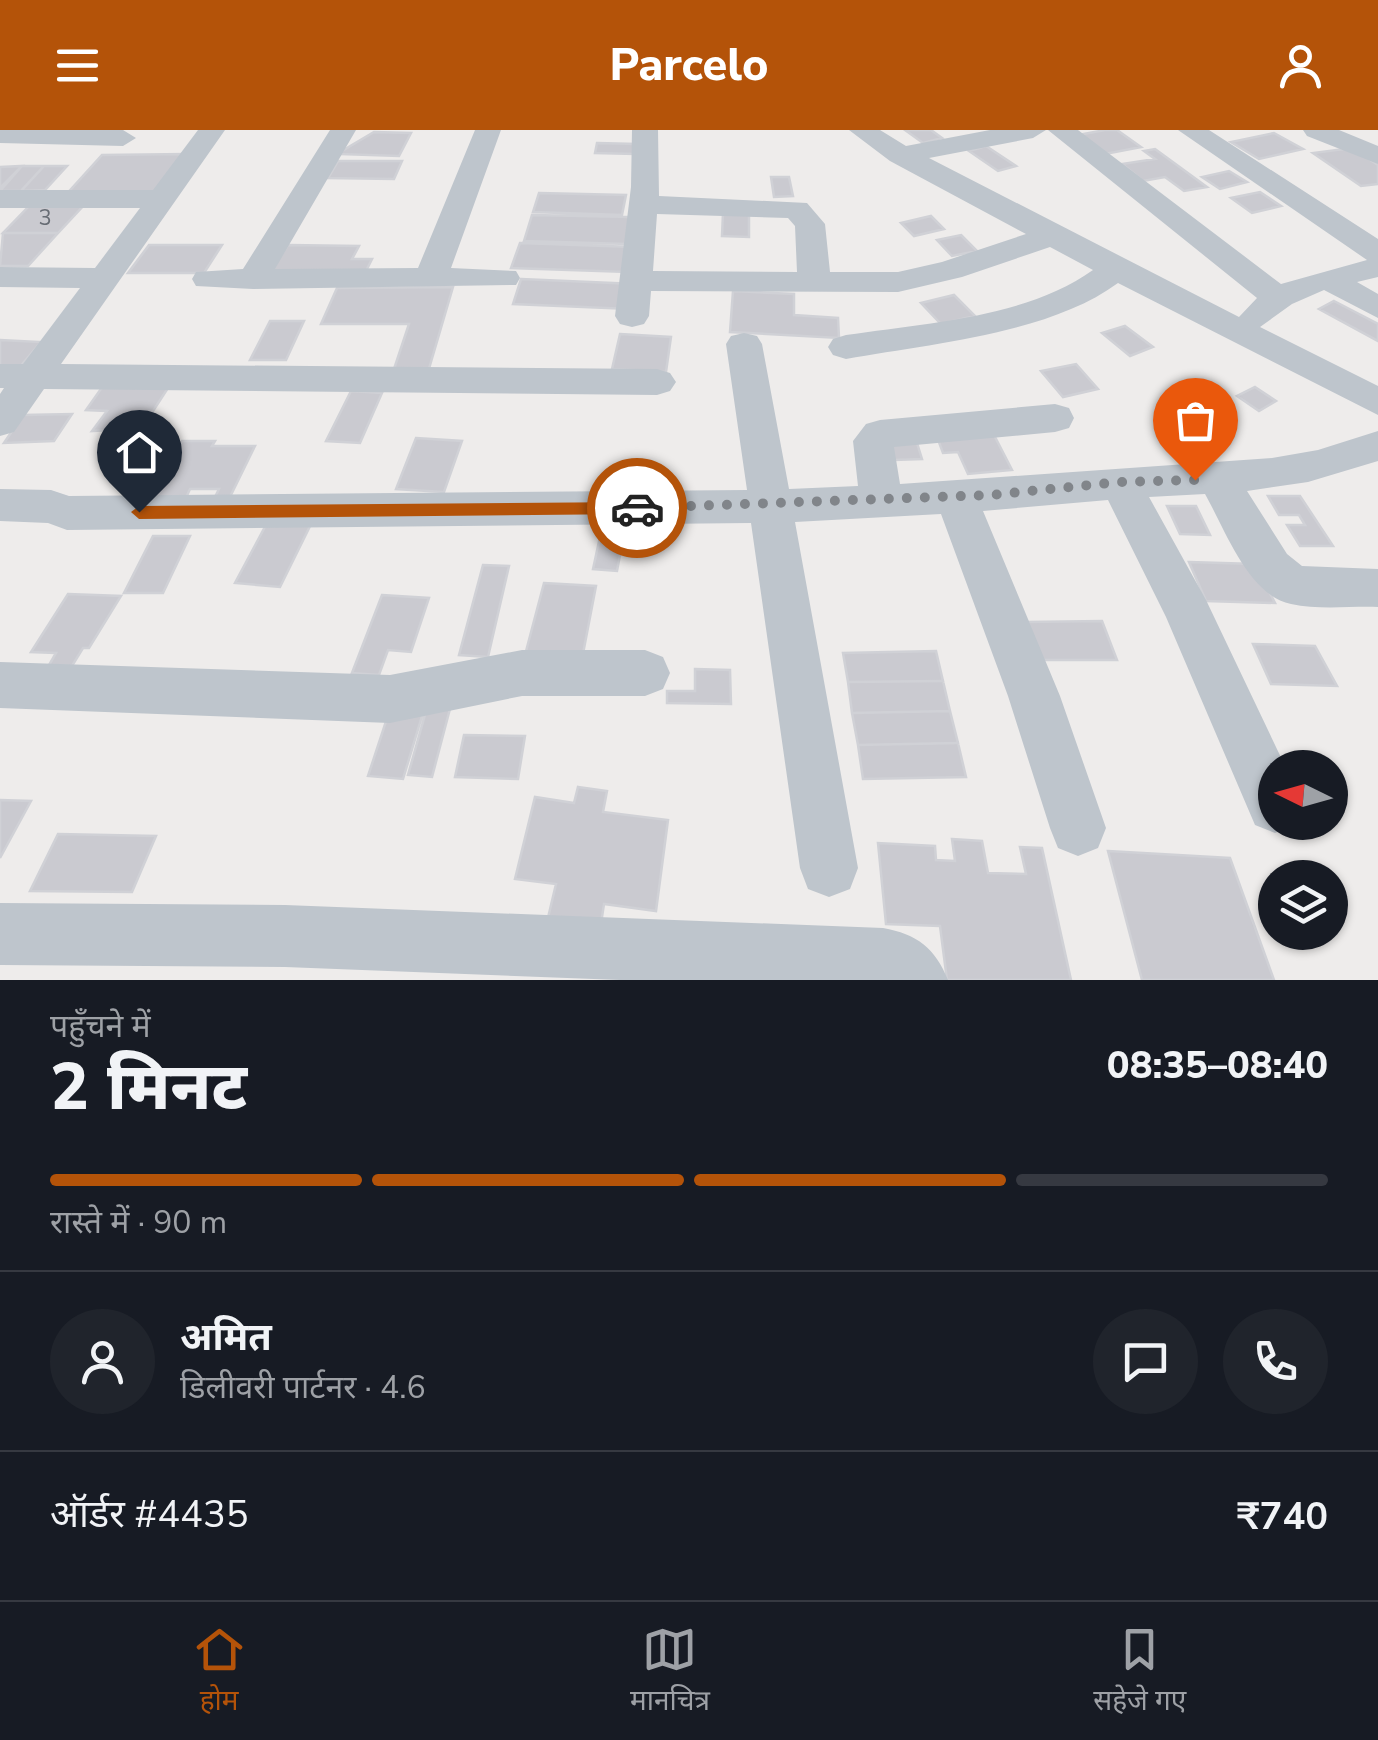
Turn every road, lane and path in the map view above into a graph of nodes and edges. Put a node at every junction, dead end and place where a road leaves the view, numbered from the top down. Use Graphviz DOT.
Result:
graph roads {
  1 [pos="212,130"];
  2 [pos="343,130"];
  3 [pos="488,130"];
  4 [pos="646,130"];
  5 [pos="862,130"];
  6 [pos="1033,130"];
  7 [pos="1060,130"];
  8 [pos="1191,130"];
  9 [pos="1316,130"];
  10 [pos="0,135"];
  11 [pos="123,138"];
  12 [pos="900,156"];
  13 [pos="1378,156"];
  14 [pos="0,199"];
  15 [pos="164,199"];
  16 [pos="644,206"];
  17 [pos="1049,237"];
  18 [pos="1378,254"];
  19 [pos="1378,268"];
  20 [pos="1116,269"];
  21 [pos="0,278"];
  22 [pos="102,278"];
  23 [pos="431,278"];
  24 [pos="504,278"];
  25 [pos="1328,278"];
  26 [pos="208,279"];
  27 [pos="253,279"];
  28 [pos="636,280"];
  29 [pos="814,282"];
  30 [pos="1277,298"];
  31 [pos="1378,308"];
  32 [pos="632,316"];
  33 [pos="1244,331"];
  34 [pos="744,344"];
  35 [pos="846,346"];
  36 [pos="17,376"];
  37 [pos="657,382"];
  38 [pos="1378,402"];
  39 [pos="1055,418"];
  40 [pos="0,422"];
  41 [pos="1378,446"];
  42 [pos="1216,478"];
  43 [pos="1120,482"];
  44 [pos="956,496"];
  45 [pos="881,500"];
  46 [pos="0,505"];
  47 [pos="770,506"];
  48 [pos="1378,588"];
  49 [pos="645,672"];
  50 [pos="0,684"];
  51 [pos="1258,771"];
  52 [pos="1078,828"];
  53 [pos="829,868"];
  54 [pos="0,934"];
  55 [pos="916,980"];
  1 -- 15 [label="street"];
  2 -- 27 [label="street"];
  3 -- 23 [label="street"];
  4 -- 16 [label="street"];
  5 -- 12 [label="street"];
  6 -- 12 [label="street"];
  7 -- 30 [label="street"];
  8 -- 18 [label="street"];
  9 -- 13 [label="street"];
  10 -- 11 [label="street"];
  12 -- 17 [label="street"];
  14 -- 15 [label="street"];
  15 -- 22 [label="street"];
  16 -- 28 [label="street"];
  16 -- 29 [label="street"];
  17 -- 20 [label="street"];
  17 -- 29 [label="street"];
  19 -- 25 [label="street"];
  20 -- 33 [label="street"];
  20 -- 35 [label="street"];
  21 -- 22 [label="street"];
  22 -- 36 [label="street"];
  23 -- 24 [label="street"];
  23 -- 27 [label="street"];
  25 -- 30 [label="street"];
  25 -- 31 [label="street"];
  26 -- 27 [label="street"];
  28 -- 29 [label="street"];
  28 -- 32 [label="street"];
  30 -- 33 [label="street"];
  33 -- 38 [label="street"];
  34 -- 47 [label="street"];
  36 -- 37 [label="street"];
  36 -- 40 [label="street"];
  39 -- 45 [label="street"];
  41 -- 42 [label="street"];
  42 -- 43 [label="street"];
  42 -- 48 [label="street"];
  43 -- 44 [label="street"];
  43 -- 51 [label="street"];
  44 -- 45 [label="street"];
  44 -- 52 [label="street"];
  45 -- 47 [label="street"];
  46 -- 47 [label="street"];
  47 -- 53 [label="street"];
  49 -- 50 [label="street"];
  54 -- 55 [label="street"];
}
